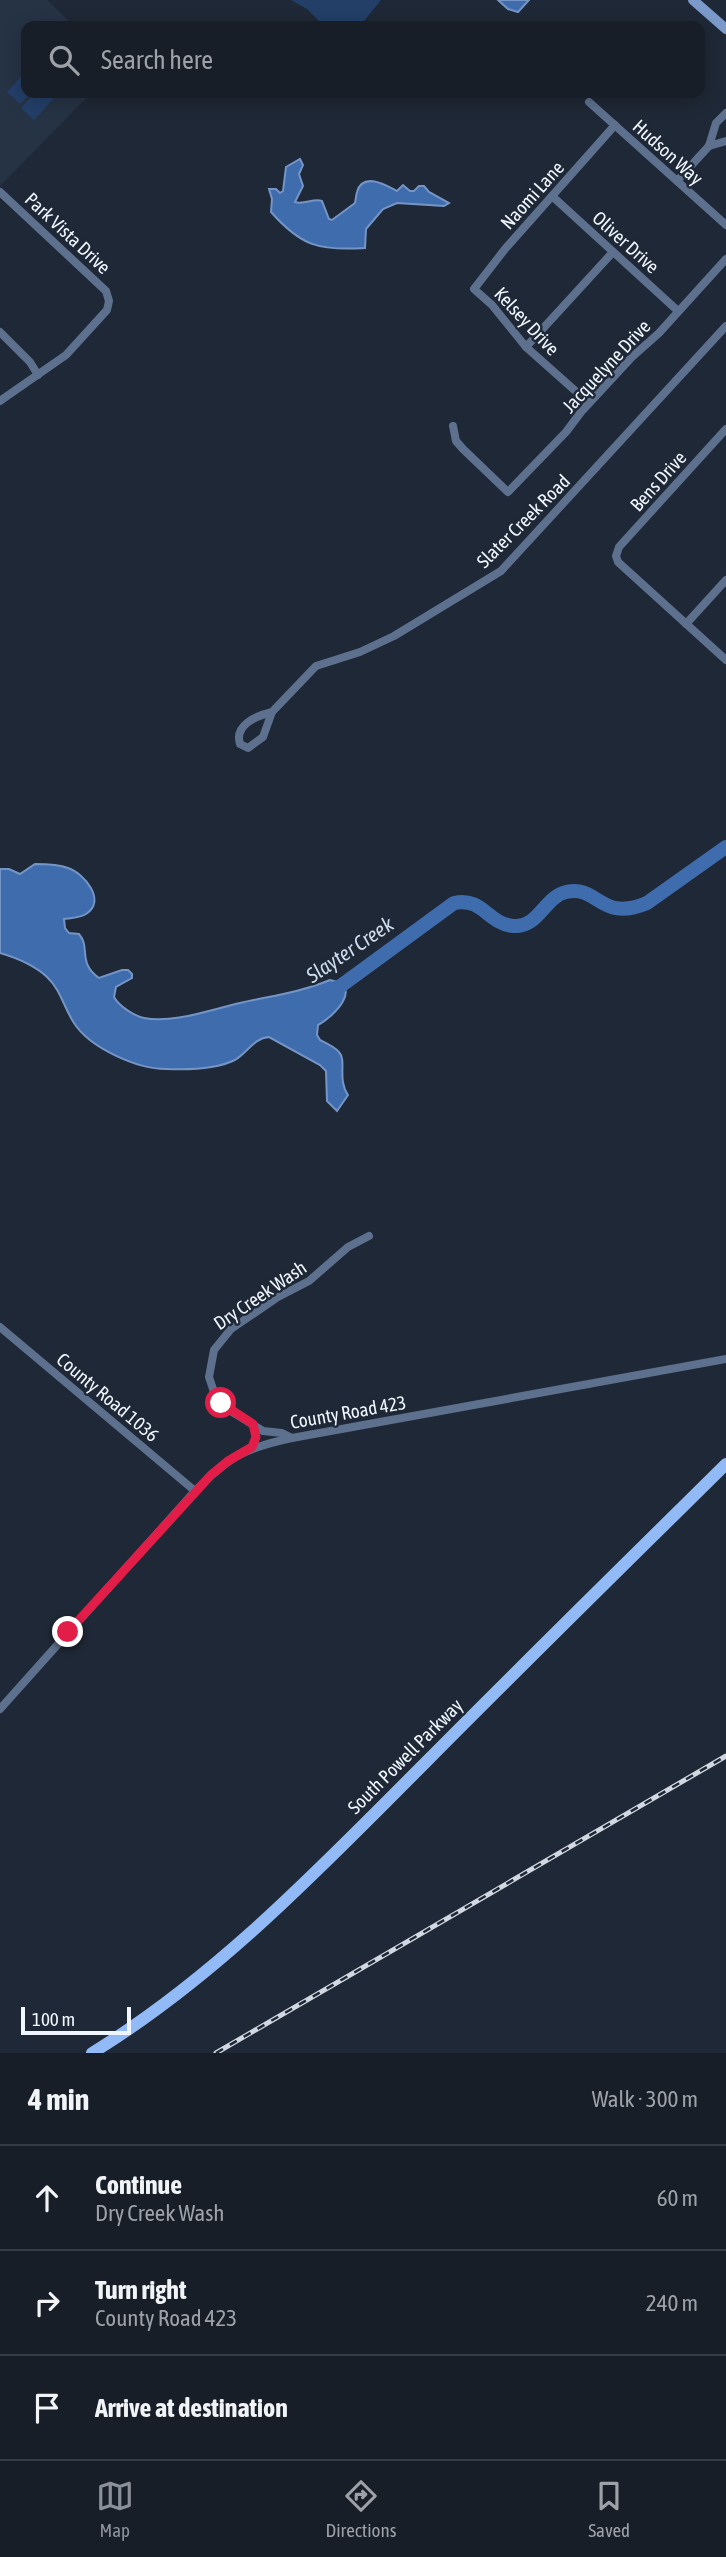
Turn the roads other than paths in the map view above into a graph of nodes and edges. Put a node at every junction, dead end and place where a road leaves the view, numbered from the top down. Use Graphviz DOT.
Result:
graph roads {
  1 [pos="693,0"];
  2 [pos="726,29"];
  3 [pos="589,102"];
  4 [pos="726,113"];
  5 [pos="615,125"];
  6 [pos="726,141"];
  7 [pos="709,146"];
  8 [pos="677,181"];
  9 [pos="0,192"];
  10 [pos="552,196"];
  11 [pos="726,225"];
  12 [pos="613,252"];
  13 [pos="726,259"];
  14 [pos="474,289"];
  15 [pos="678,312"];
  16 [pos="726,326"];
  17 [pos="0,332"];
  18 [pos="526,347"];
  19 [pos="38,375"];
  20 [pos="0,401"];
  21 [pos="589,403"];
  22 [pos="453,426"];
  23 [pos="726,429"];
  24 [pos="726,580"];
  25 [pos="686,624"];
  26 [pos="726,660"];
  27 [pos="272,712"];
  28 [pos="369,1236"];
  29 [pos="0,1327"];
  30 [pos="726,1359"];
  31 [pos="253,1424"];
  32 [pos="292,1438"];
  33 [pos="252,1447"];
  34 [pos="726,1464"];
  35 [pos="195,1491"];
  36 [pos="0,1709"];
  37 [pos="92,2053"];
  1 -- 2 [label="main road"];
  3 -- 5 [label="street, Hudson Way"];
  4 -- 7 [label="street"];
  5 -- 8 [label="street, Hudson Way"];
  5 -- 10 [label="street, Naomi Lane"];
  6 -- 7 [label="street"];
  7 -- 8 [label="street"];
  8 -- 11 [label="street, Hudson Way"];
  9 -- 19 [label="street, Park Vista Drive"];
  10 -- 12 [label="street, Oliver Drive"];
  10 -- 14 [label="street, Naomi Lane"];
  12 -- 15 [label="street, Oliver Drive"];
  12 -- 18 [label="street"];
  13 -- 15 [label="street, Jacquelyne Drive"];
  14 -- 18 [label="street, Kelsey Drive"];
  15 -- 21 [label="street, Jacquelyne Drive"];
  16 -- 27 [label="street, Slater Creek Road"];
  17 -- 19 [label="street"];
  18 -- 21 [label="street, Kelsey Drive"];
  19 -- 20 [label="street"];
  21 -- 22 [label="street, Jacquelyne Drive"];
  23 -- 25 [label="street, Bens Drive"];
  24 -- 25 [label="street"];
  25 -- 26 [label="street"];
  27 -- 27 [label="street, Slater Creek Road"];
  28 -- 31 [label="street, Dry Creek Wash"];
  29 -- 35 [label="street, County Road 1036"];
  30 -- 32 [label="street, County Road 423"];
  31 -- 32 [label="street, Dry Creek Wash"];
  31 -- 33 [label="street"];
  32 -- 33 [label="street, County Road 423"];
  33 -- 35 [label="street, County Road 423"];
  34 -- 37 [label="main road, South Powell Parkway"];
  35 -- 36 [label="street, County Road 423"];
}
